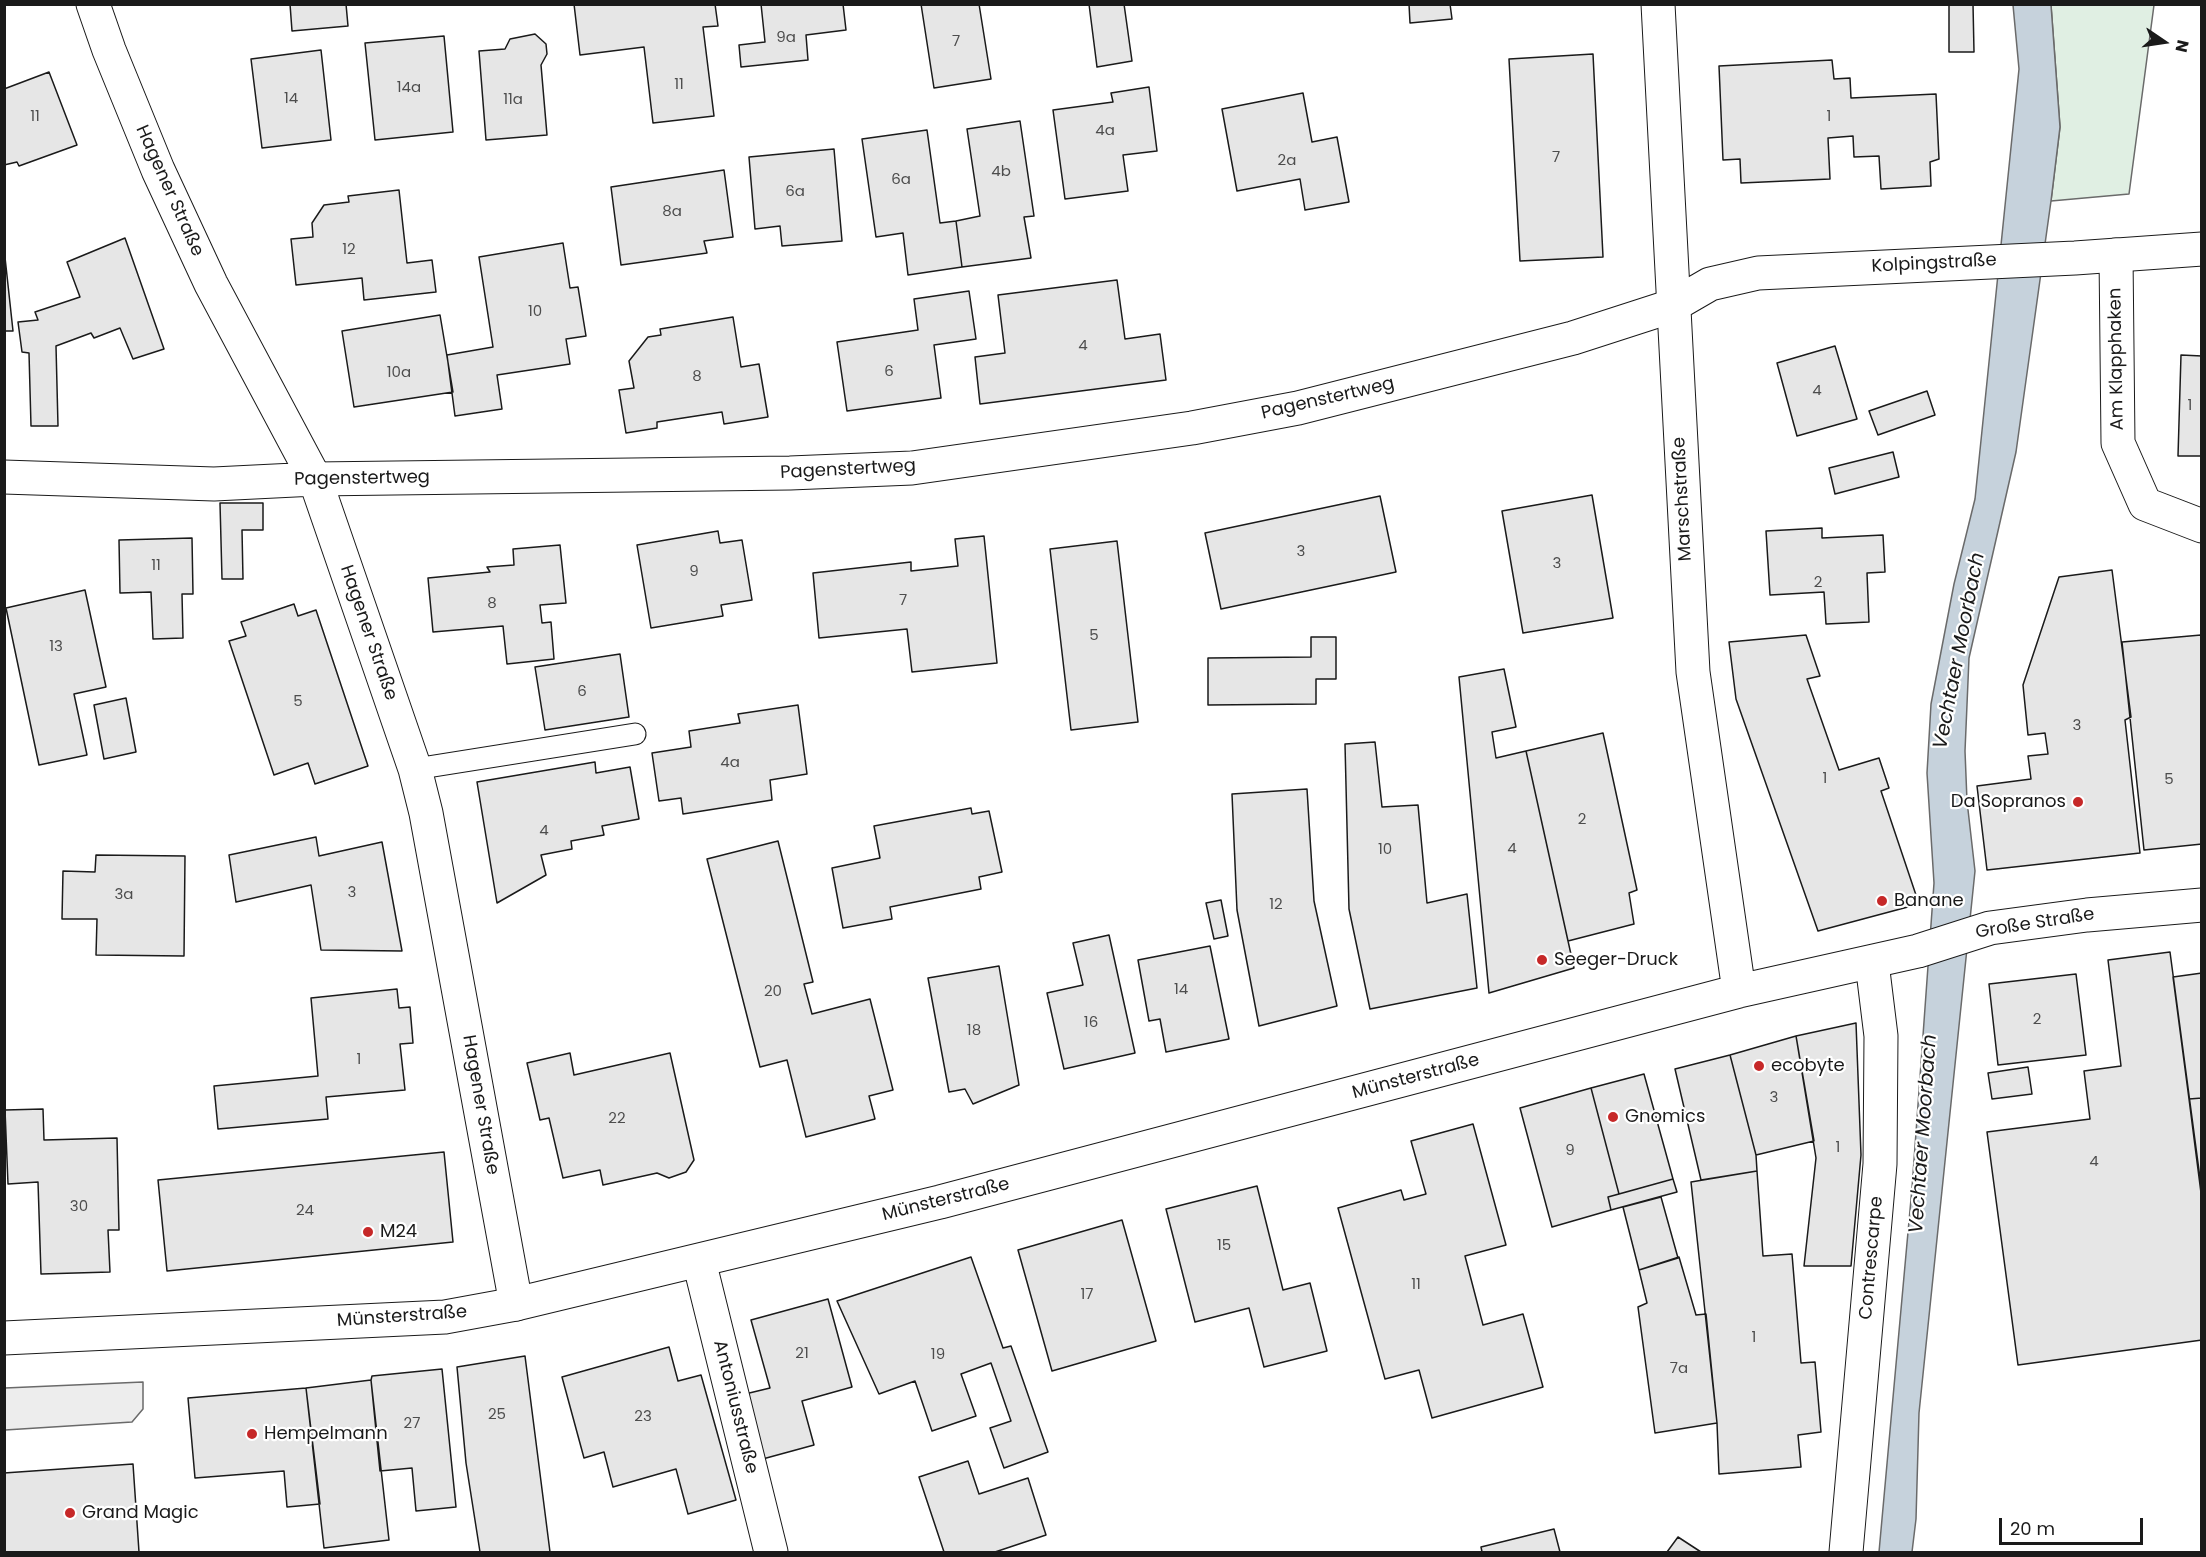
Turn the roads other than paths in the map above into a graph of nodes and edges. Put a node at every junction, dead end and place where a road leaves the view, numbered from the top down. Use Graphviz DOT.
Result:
graph roads {
  1 [pos="93,4"];
  2 [pos="1658,4"];
  3 [pos="2202,249"];
  4 [pos="2116,255"];
  5 [pos="1672,306"];
  6 [pos="4,477"];
  7 [pos="315,479"];
  8 [pos="2202,526"];
  9 [pos="635,734"];
  10 [pos="415,770"];
  11 [pos="2202,904"];
  12 [pos="1872,963"];
  13 [pos="1738,991"];
  14 [pos="699,1261"];
  15 [pos="516,1304"];
  16 [pos="4,1338"];
  17 [pos="771,1552"];
  18 [pos="1846,1552"];
  1 -- 7 [label="street, Hagener Straße"];
  2 -- 5 [label="street, Marschstraße"];
  3 -- 4 [label="street, Kolpingstraße"];
  4 -- 5 [label="street, Kolpingstraße"];
  4 -- 8 [label="street, Am Klapphaken"];
  5 -- 7 [label="street, Pagenstertweg"];
  5 -- 13 [label="street, Marschstraße"];
  6 -- 7 [label="street, Pagenstertweg"];
  7 -- 10 [label="street, Hagener Straße"];
  9 -- 10 [label="lane"];
  10 -- 15 [label="street, Hagener Straße"];
  11 -- 12 [label="street, Große Straße"];
  12 -- 13 [label="street, Münsterstraße"];
  12 -- 18 [label="street, Contrescarpe"];
  13 -- 14 [label="street, Münsterstraße"];
  14 -- 15 [label="street, Münsterstraße"];
  14 -- 17 [label="street, Antoniusstraße"];
  15 -- 16 [label="street, Münsterstraße"];
}
